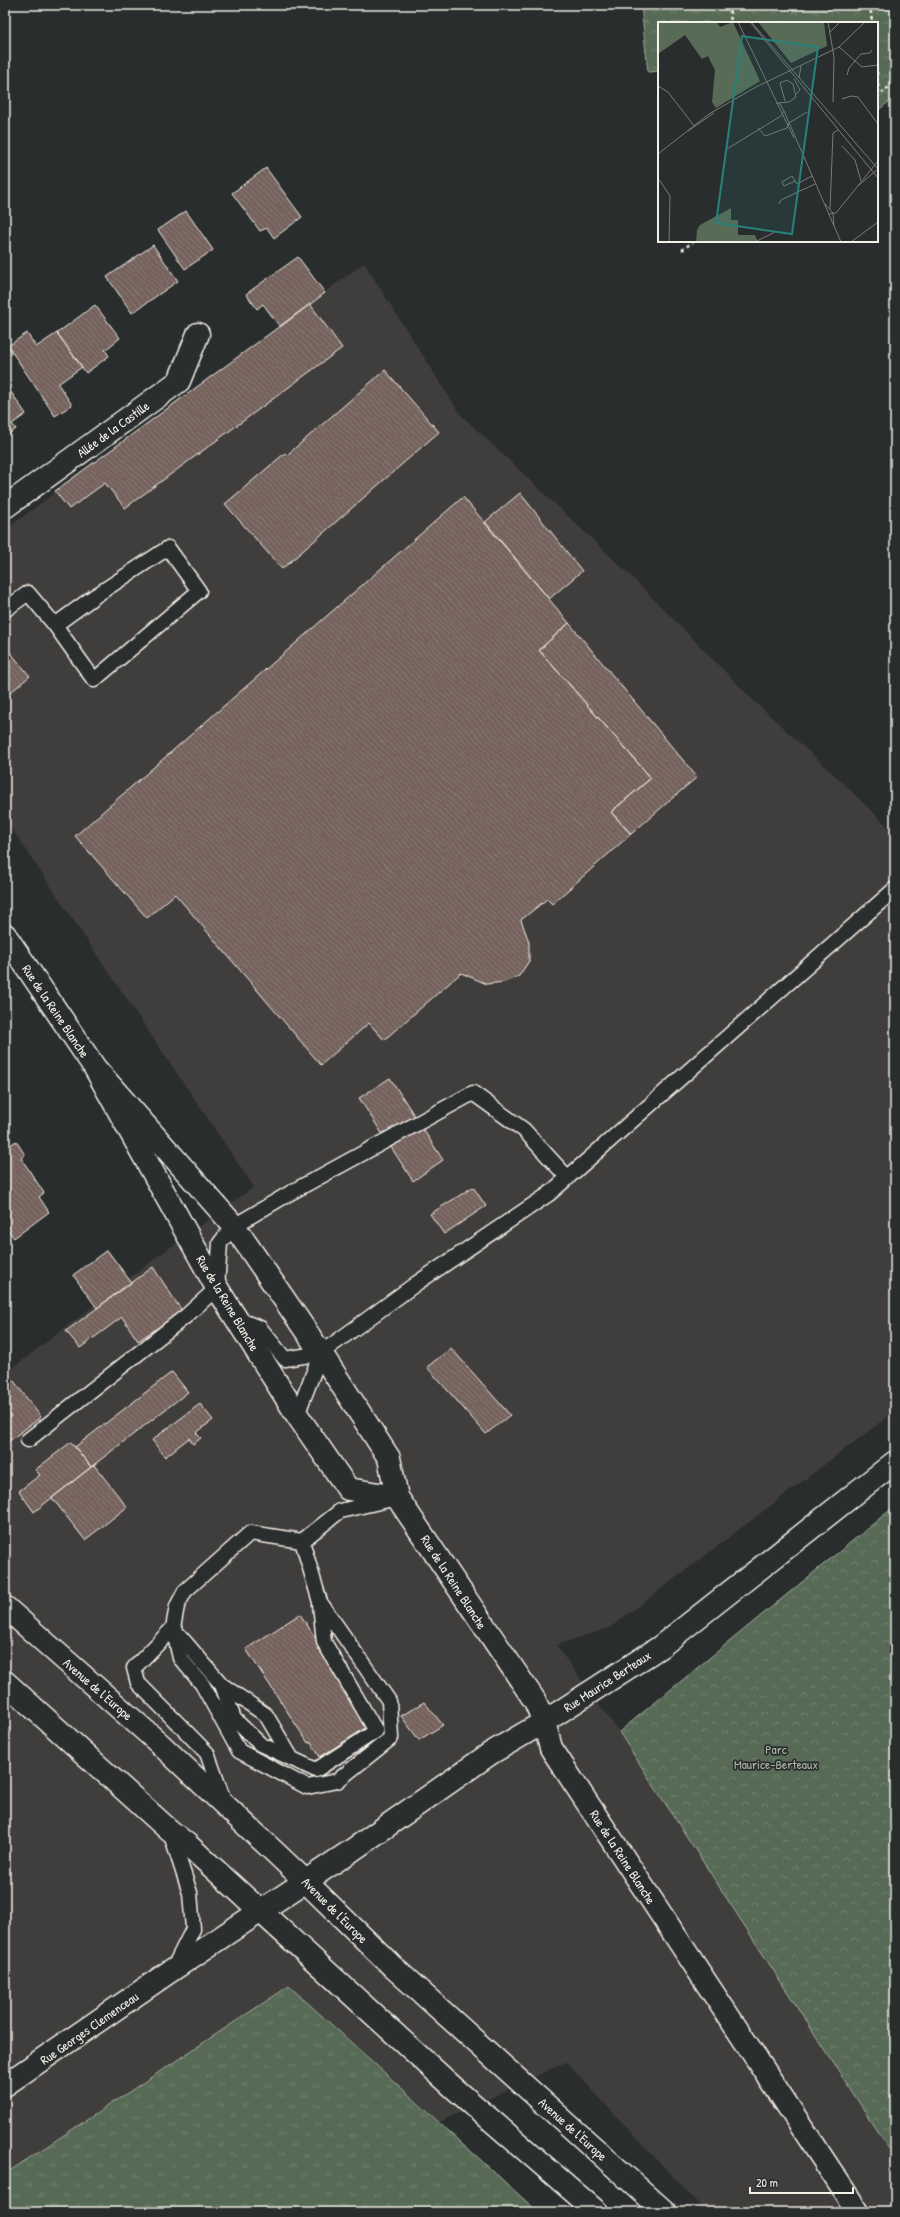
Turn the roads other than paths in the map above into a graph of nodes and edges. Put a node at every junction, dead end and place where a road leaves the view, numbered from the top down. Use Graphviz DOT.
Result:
graph roads {
  1 [pos="198,334"];
  2 [pos="5,507"];
  3 [pos="5,610"];
  4 [pos="55,625"];
  5 [pos="895,889"];
  6 [pos="5,935"];
  7 [pos="95,1068"];
  8 [pos="568,1178"];
  9 [pos="234,1226"];
  10 [pos="217,1288"];
  11 [pos="237,1319"];
  12 [pos="320,1353"];
  13 [pos="297,1415"];
  14 [pos="28,1440"];
  15 [pos="895,1462"];
  16 [pos="397,1497"];
  17 [pos="302,1541"];
  18 [pos="320,1602"];
  19 [pos="5,1607"];
  20 [pos="173,1628"];
  21 [pos="5,1682"];
  22 [pos="222,1685"];
  23 [pos="544,1722"];
  24 [pos="292,1759"];
  25 [pos="226,1807"];
  26 [pos="169,1830"];
  27 [pos="306,1882"];
  28 [pos="261,1910"];
  29 [pos="172,1970"];
  30 [pos="5,2085"];
  31 [pos="597,2212"];
  32 [pos="665,2212"];
  33 [pos="858,2212"];
  1 -- 2 [label="street, Allée de la Castille"];
  3 -- 4 [label="lane"];
  4 -- 4 [label="lane"];
  5 -- 8 [label="lane"];
  6 -- 7 [label="street, Rue de la Reine Blanche"];
  7 -- 9 [label="street, Rue de la Reine Blanche"];
  7 -- 10 [label="street, Rue de la Reine Blanche"];
  8 -- 9 [label="lane"];
  8 -- 12 [label="lane"];
  9 -- 10 [label="lane"];
  9 -- 12 [label="street, Rue de la Reine Blanche"];
  10 -- 11 [label="street, Rue de la Reine Blanche"];
  10 -- 14 [label="lane"];
  11 -- 12 [label="lane"];
  11 -- 13 [label="street, Rue de la Reine Blanche"];
  12 -- 13 [label="lane"];
  12 -- 16 [label="street, Rue de la Reine Blanche"];
  13 -- 16 [label="street, Rue de la Reine Blanche"];
  15 -- 23 [label="street, Rue Maurice Berteaux"];
  16 -- 17 [label="lane"];
  16 -- 23 [label="street, Rue de la Reine Blanche"];
  17 -- 18 [label="lane"];
  17 -- 20 [label="lane"];
  18 -- 20 [label="lane"];
  18 -- 24 [label="lane"];
  19 -- 25 [label="street, Avenue de l'Europe"];
  20 -- 22 [label="lane"];
  20 -- 25 [label="lane"];
  21 -- 26 [label="street"];
  22 -- 24 [label="lane"];
  22 -- 24 [label="lane"];
  23 -- 27 [label="street, Rue Maurice Berteaux"];
  23 -- 33 [label="street, Rue de la Reine Blanche"];
  25 -- 27 [label="street, Avenue de l'Europe"];
  26 -- 28 [label="street"];
  26 -- 29 [label="lane, Rue Georges Clemenceau"];
  27 -- 28 [label="street, Rue Maurice Berteaux"];
  27 -- 32 [label="street, Avenue de l'Europe"];
  28 -- 29 [label="street, Rue Georges Clemenceau"];
  28 -- 31 [label="street"];
  29 -- 30 [label="street, Rue Georges Clemenceau"];
}
